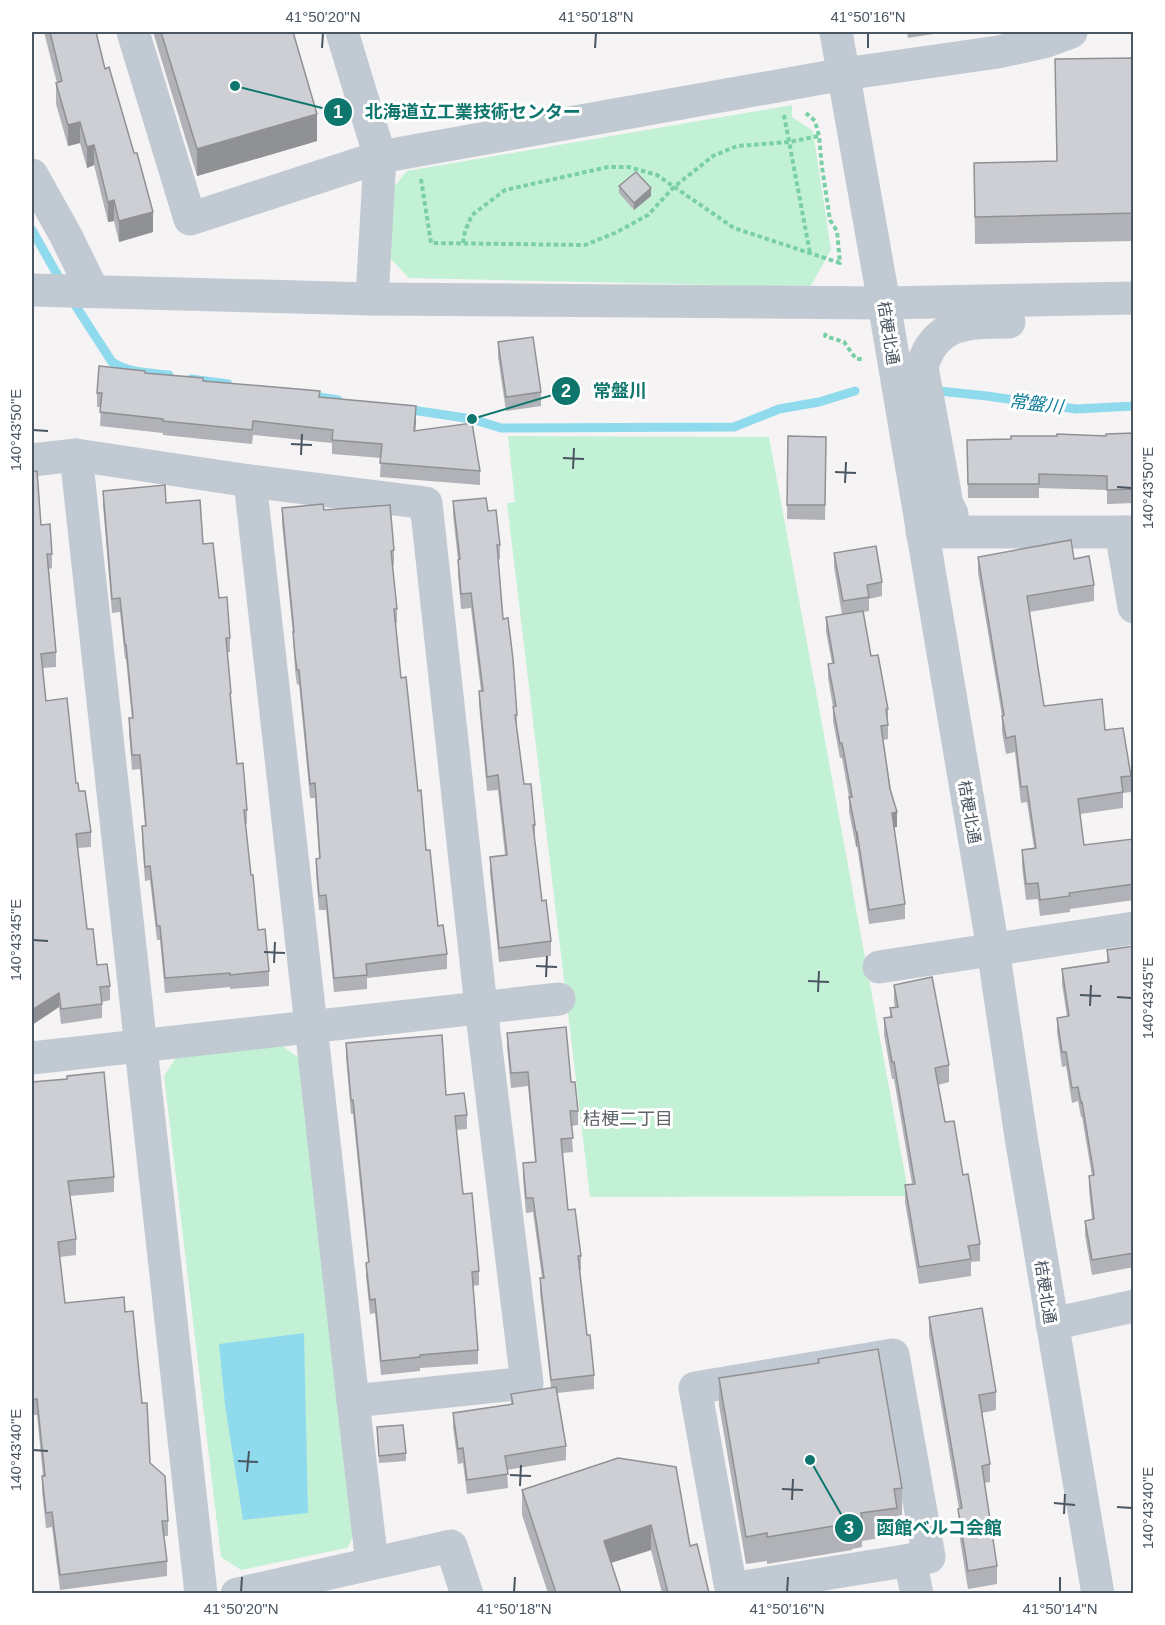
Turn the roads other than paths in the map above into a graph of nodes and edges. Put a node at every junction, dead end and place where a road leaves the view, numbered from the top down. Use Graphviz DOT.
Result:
graph roads {
  1 [pos="133,32"];
  2 [pos="342,32"];
  3 [pos="836,32"];
  4 [pos="1071,32"];
  5 [pos="844,74"];
  6 [pos="380,157"];
  7 [pos="32,175"];
  8 [pos="61,291"];
  9 [pos="372,298"];
  10 [pos="1134,298"];
  11 [pos="884,303"];
  12 [pos="1134,319"];
  13 [pos="76,455"];
  14 [pos="32,459"];
  15 [pos="250,481"];
  16 [pos="952,514"];
  17 [pos="922,532"];
  18 [pos="1127,532"];
  19 [pos="1134,607"];
  20 [pos="1134,928"];
  21 [pos="993,949"];
  22 [pos="879,967"];
  23 [pos="559,999"];
  24 [pos="481,1007"];
  25 [pos="312,1028"];
  26 [pos="141,1046"];
  27 [pos="32,1058"];
  28 [pos="1134,1306"];
  29 [pos="1052,1324"];
  30 [pos="353,1401"];
  31 [pos="910,1560"];
  32 [pos="372,1563"];
  33 [pos="759,1589"];
  34 [pos="201,1593"];
  35 [pos="237,1593"];
  36 [pos="467,1593"];
  37 [pos="917,1593"];
  38 [pos="1098,1593"];
  1 -- 6 [label="street"];
  2 -- 6 [label="street"];
  3 -- 5 [label="street, 桔梗北通"];
  4 -- 5 [label="street"];
  5 -- 6 [label="street"];
  5 -- 11 [label="street, 桔梗北通"];
  6 -- 9 [label="street"];
  7 -- 8 [label="street"];
  8 -- 9 [label="street"];
  9 -- 11 [label="street"];
  10 -- 11 [label="street"];
  11 -- 17 [label="street, 桔梗北通"];
  12 -- 16 [label="street"];
  13 -- 14 [label="street"];
  13 -- 15 [label="street"];
  13 -- 26 [label="street"];
  15 -- 24 [label="street"];
  15 -- 25 [label="street"];
  17 -- 18 [label="street"];
  17 -- 21 [label="street, 桔梗北通"];
  18 -- 19 [label="street"];
  20 -- 21 [label="street"];
  21 -- 22 [label="street"];
  21 -- 29 [label="street, 桔梗北通"];
  23 -- 24 [label="street"];
  24 -- 25 [label="street"];
  24 -- 30 [label="street"];
  25 -- 26 [label="street"];
  25 -- 30 [label="street"];
  26 -- 27 [label="street"];
  26 -- 34 [label="street"];
  28 -- 29 [label="street"];
  29 -- 38 [label="street, 桔梗北通"];
  30 -- 32 [label="street"];
  31 -- 33 [label="street"];
  31 -- 33 [label="street"];
  31 -- 37 [label="street"];
  32 -- 35 [label="street"];
  32 -- 36 [label="street"];
}
